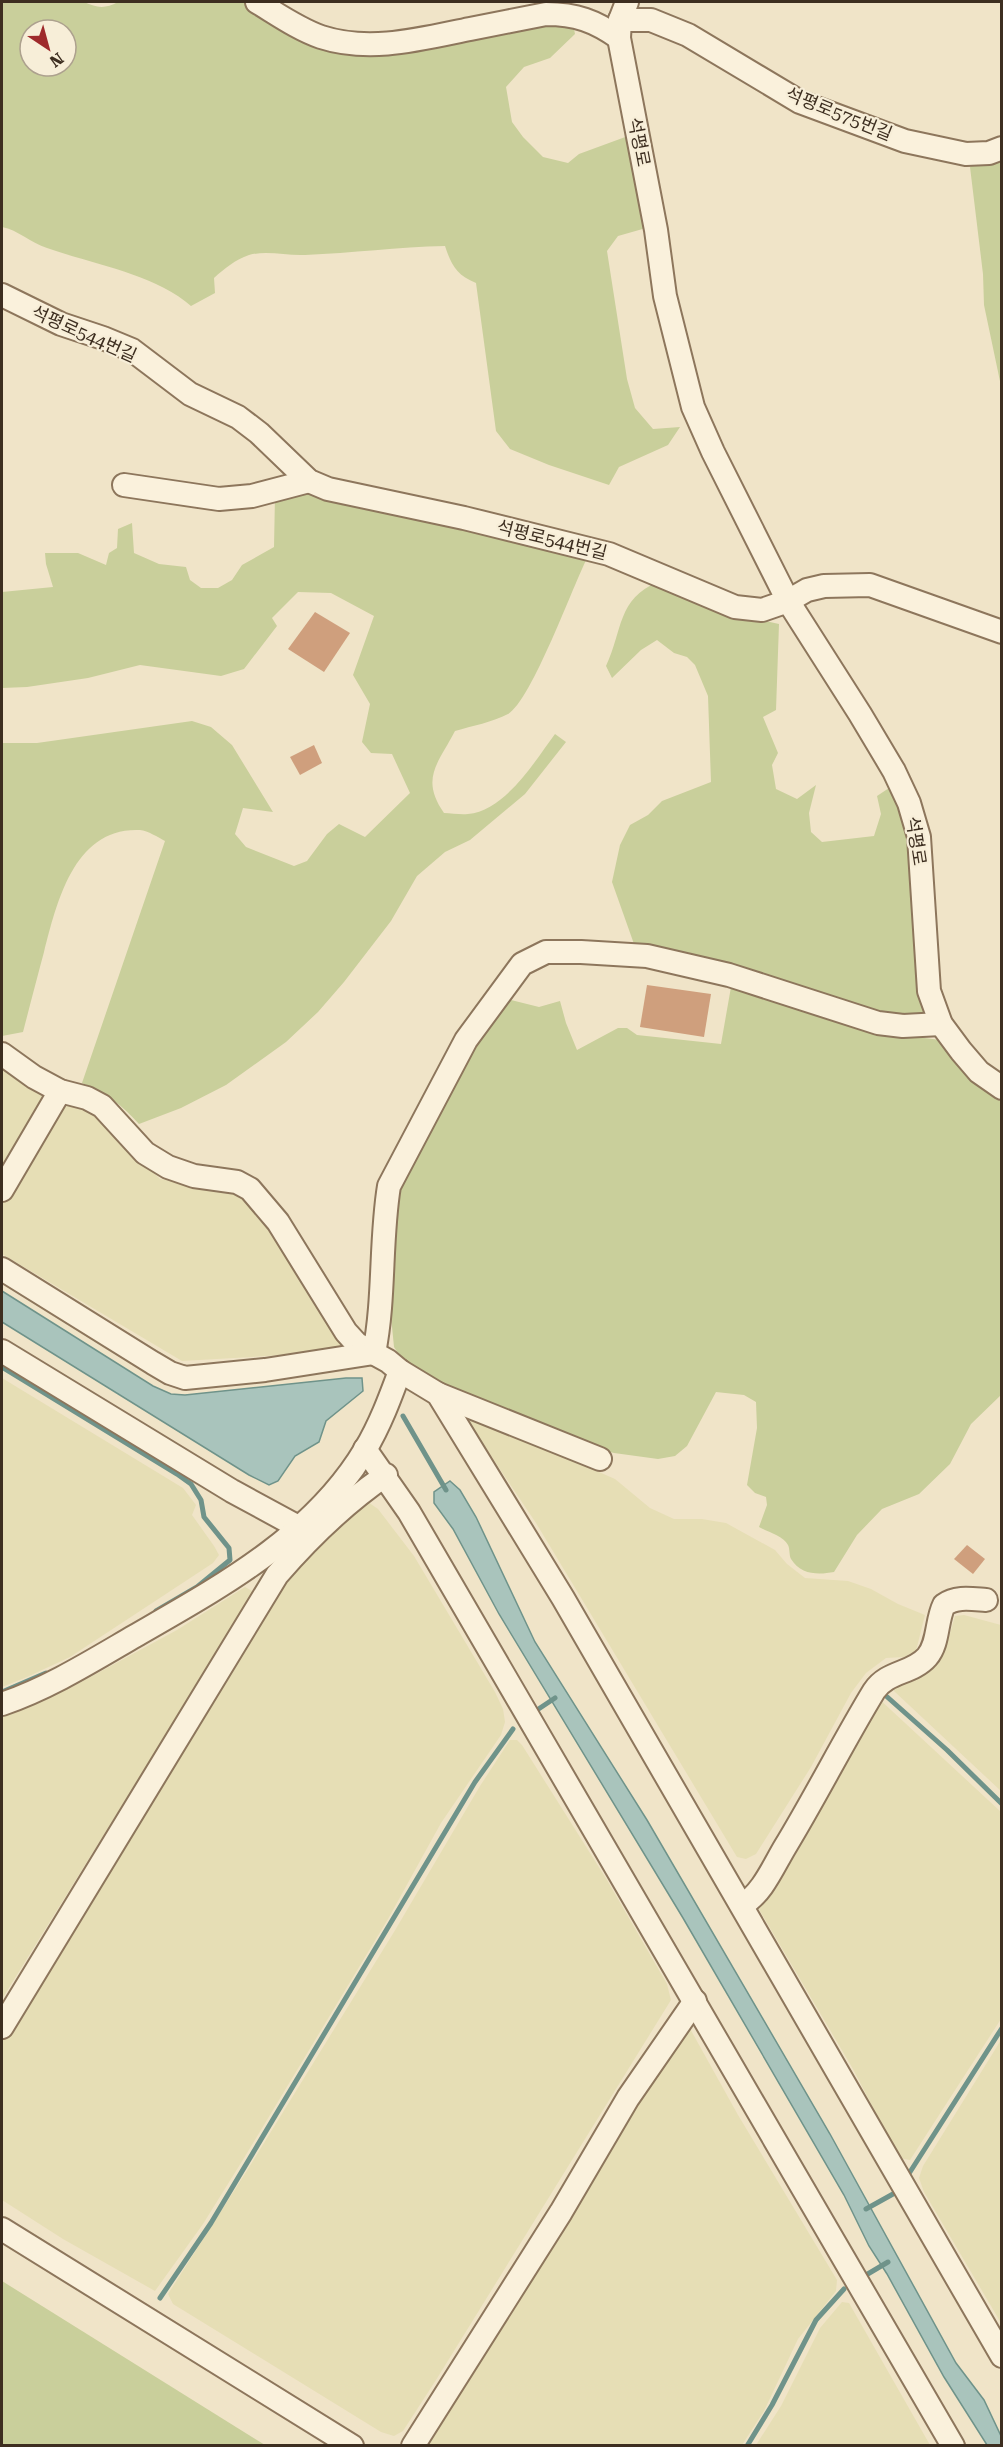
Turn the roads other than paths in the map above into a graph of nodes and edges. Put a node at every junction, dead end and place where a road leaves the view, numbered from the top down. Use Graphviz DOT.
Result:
graph roads {
  1 [pos="257,2"];
  2 [pos="622,20"];
  3 [pos="1002,148"];
  4 [pos="2,295"];
  5 [pos="309,481"];
  6 [pos="124,485"];
  7 [pos="788,601"];
  8 [pos="1002,632"];
  9 [pos="941,1024"];
  10 [pos="2,1054"];
  11 [pos="1002,1089"];
  12 [pos="60,1090"];
  13 [pos="2,1190"];
  14 [pos="2,1269"];
  15 [pos="2,1351"];
  16 [pos="374,1353"];
  17 [pos="400,1371"];
  18 [pos="438,1394"];
  19 [pos="365,1449"];
  20 [pos="600,1459"];
  21 [pos="386,1475"];
  22 [pos="300,1527"];
  23 [pos="986,1600"];
  24 [pos="2,1704"];
  25 [pos="742,1905"];
  26 [pos="695,2001"];
  27 [pos="2,2027"];
  28 [pos="2,2229"];
  29 [pos="1002,2356"];
  30 [pos="352,2445"];
  31 [pos="413,2445"];
  32 [pos="953,2445"];
  1 -- 2 [label="street"];
  2 -- 3 [label="street, 석평로575번길"];
  2 -- 7 [label="street, 석평로"];
  4 -- 5 [label="street, 석평로544번길"];
  5 -- 6 [label="street"];
  5 -- 7 [label="street, 석평로544번길"];
  7 -- 8 [label="street"];
  7 -- 9 [label="street, 석평로"];
  9 -- 11 [label="street, 석평로"];
  9 -- 16 [label="street"];
  10 -- 12 [label="street"];
  12 -- 13 [label="street"];
  12 -- 16 [label="street"];
  14 -- 16 [label="street"];
  15 -- 22 [label="street"];
  16 -- 17 [label="street"];
  17 -- 18 [label="street"];
  17 -- 19 [label="street"];
  18 -- 20 [label="street"];
  18 -- 25 [label="street"];
  19 -- 21 [label="street"];
  19 -- 22 [label="street"];
  21 -- 26 [label="street"];
  21 -- 27 [label="street"];
  22 -- 24 [label="street"];
  23 -- 25 [label="street"];
  25 -- 29 [label="street"];
  26 -- 31 [label="street"];
  26 -- 32 [label="street"];
  28 -- 30 [label="street"];
}
